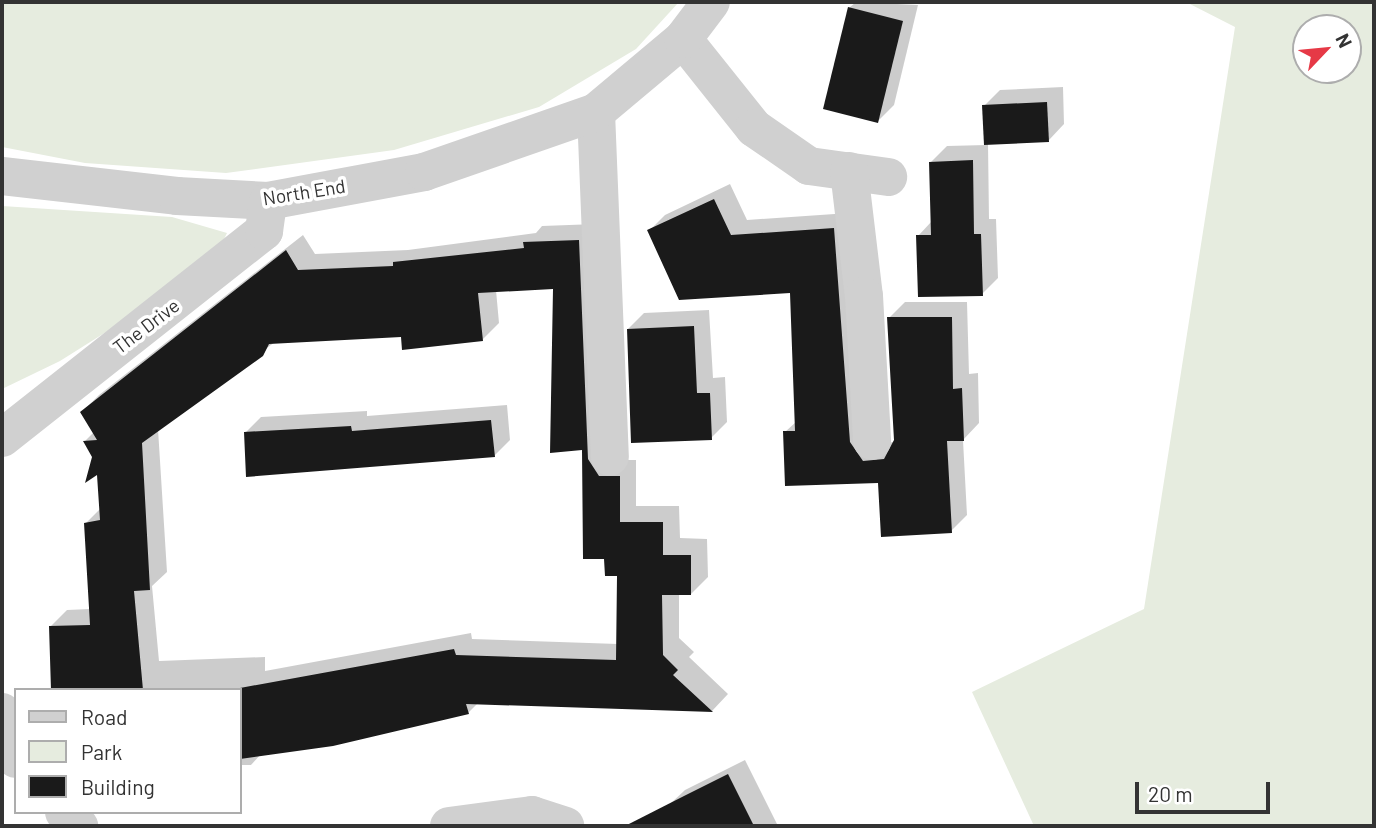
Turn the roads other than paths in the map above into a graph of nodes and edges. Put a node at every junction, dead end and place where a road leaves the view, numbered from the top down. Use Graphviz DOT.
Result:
graph roads {
  1 [pos="711,2"];
  2 [pos="683,39"];
  3 [pos="596,112"];
  4 [pos="849,171"];
  5 [pos="2,176"];
  6 [pos="888,177"];
  7 [pos="268,201"];
  8 [pos="2,439"];
  9 [pos="872,441"];
  10 [pos="610,457"];
  11 [pos="2,712"];
  12 [pos="14,752"];
  13 [pos="66,814"];
  14 [pos="79,826"];
  15 [pos="449,826"];
  16 [pos="565,826"];
  1 -- 2 [label="street, North End"];
  2 -- 3 [label="street, North End"];
  2 -- 4 [label="street"];
  3 -- 7 [label="street, North End"];
  3 -- 10 [label="street"];
  4 -- 6 [label="street"];
  4 -- 9 [label="street"];
  5 -- 7 [label="street, North End"];
  7 -- 8 [label="street, The Drive"];
  11 -- 12 [label="street"];
  13 -- 14 [label="street"];
  15 -- 16 [label="street"];
}
